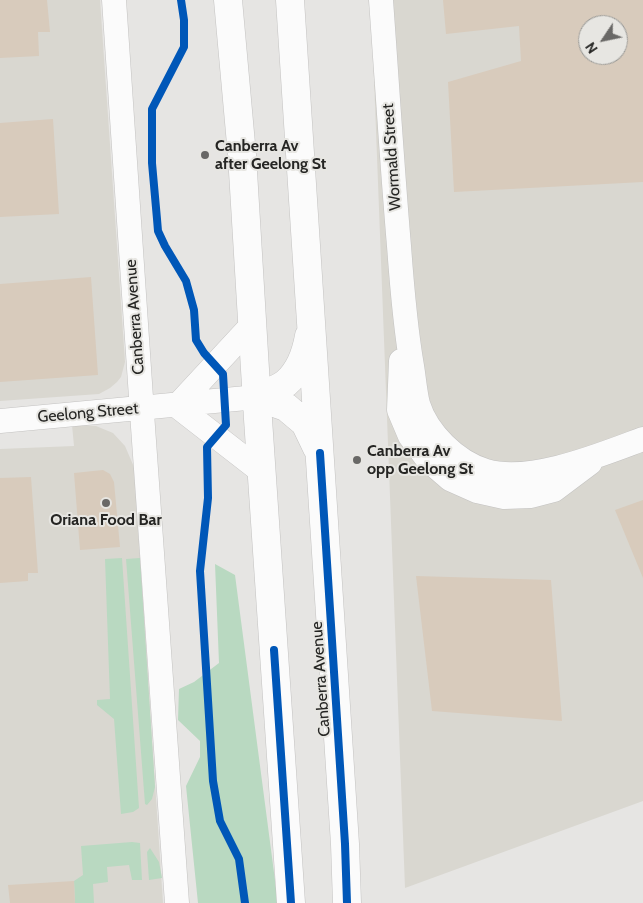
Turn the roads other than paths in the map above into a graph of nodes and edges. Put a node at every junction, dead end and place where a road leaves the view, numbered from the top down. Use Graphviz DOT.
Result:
graph roads {
  1 [pos="114,0"];
  2 [pos="228,0"];
  3 [pos="290,0"];
  4 [pos="381,0"];
  5 [pos="311,316"];
  6 [pos="252,325"];
  7 [pos="257,397"];
  8 [pos="177,406"];
  9 [pos="141,409"];
  10 [pos="0,421"];
  11 [pos="643,439"];
  12 [pos="320,453"];
  13 [pos="262,472"];
  14 [pos="177,903"];
  15 [pos="291,903"];
  16 [pos="347,903"];
  1 -- 9 [label="street, Canberra Avenue"];
  2 -- 6 [label="highway"];
  3 -- 5 [label="highway, Canberra Avenue"];
  4 -- 11 [label="street, Wormald Street"];
  5 -- 7 [label="highway"];
  5 -- 12 [label="highway, Canberra Avenue"];
  6 -- 7 [label="highway"];
  6 -- 8 [label="street"];
  7 -- 8 [label="street, Geelong Street"];
  7 -- 12 [label="highway"];
  7 -- 13 [label="highway"];
  8 -- 9 [label="street, Geelong Street"];
  8 -- 13 [label="street"];
  9 -- 10 [label="street, Geelong Street"];
  9 -- 14 [label="street, Canberra Avenue"];
  12 -- 16 [label="highway, Canberra Avenue"];
  13 -- 15 [label="highway"];
}
